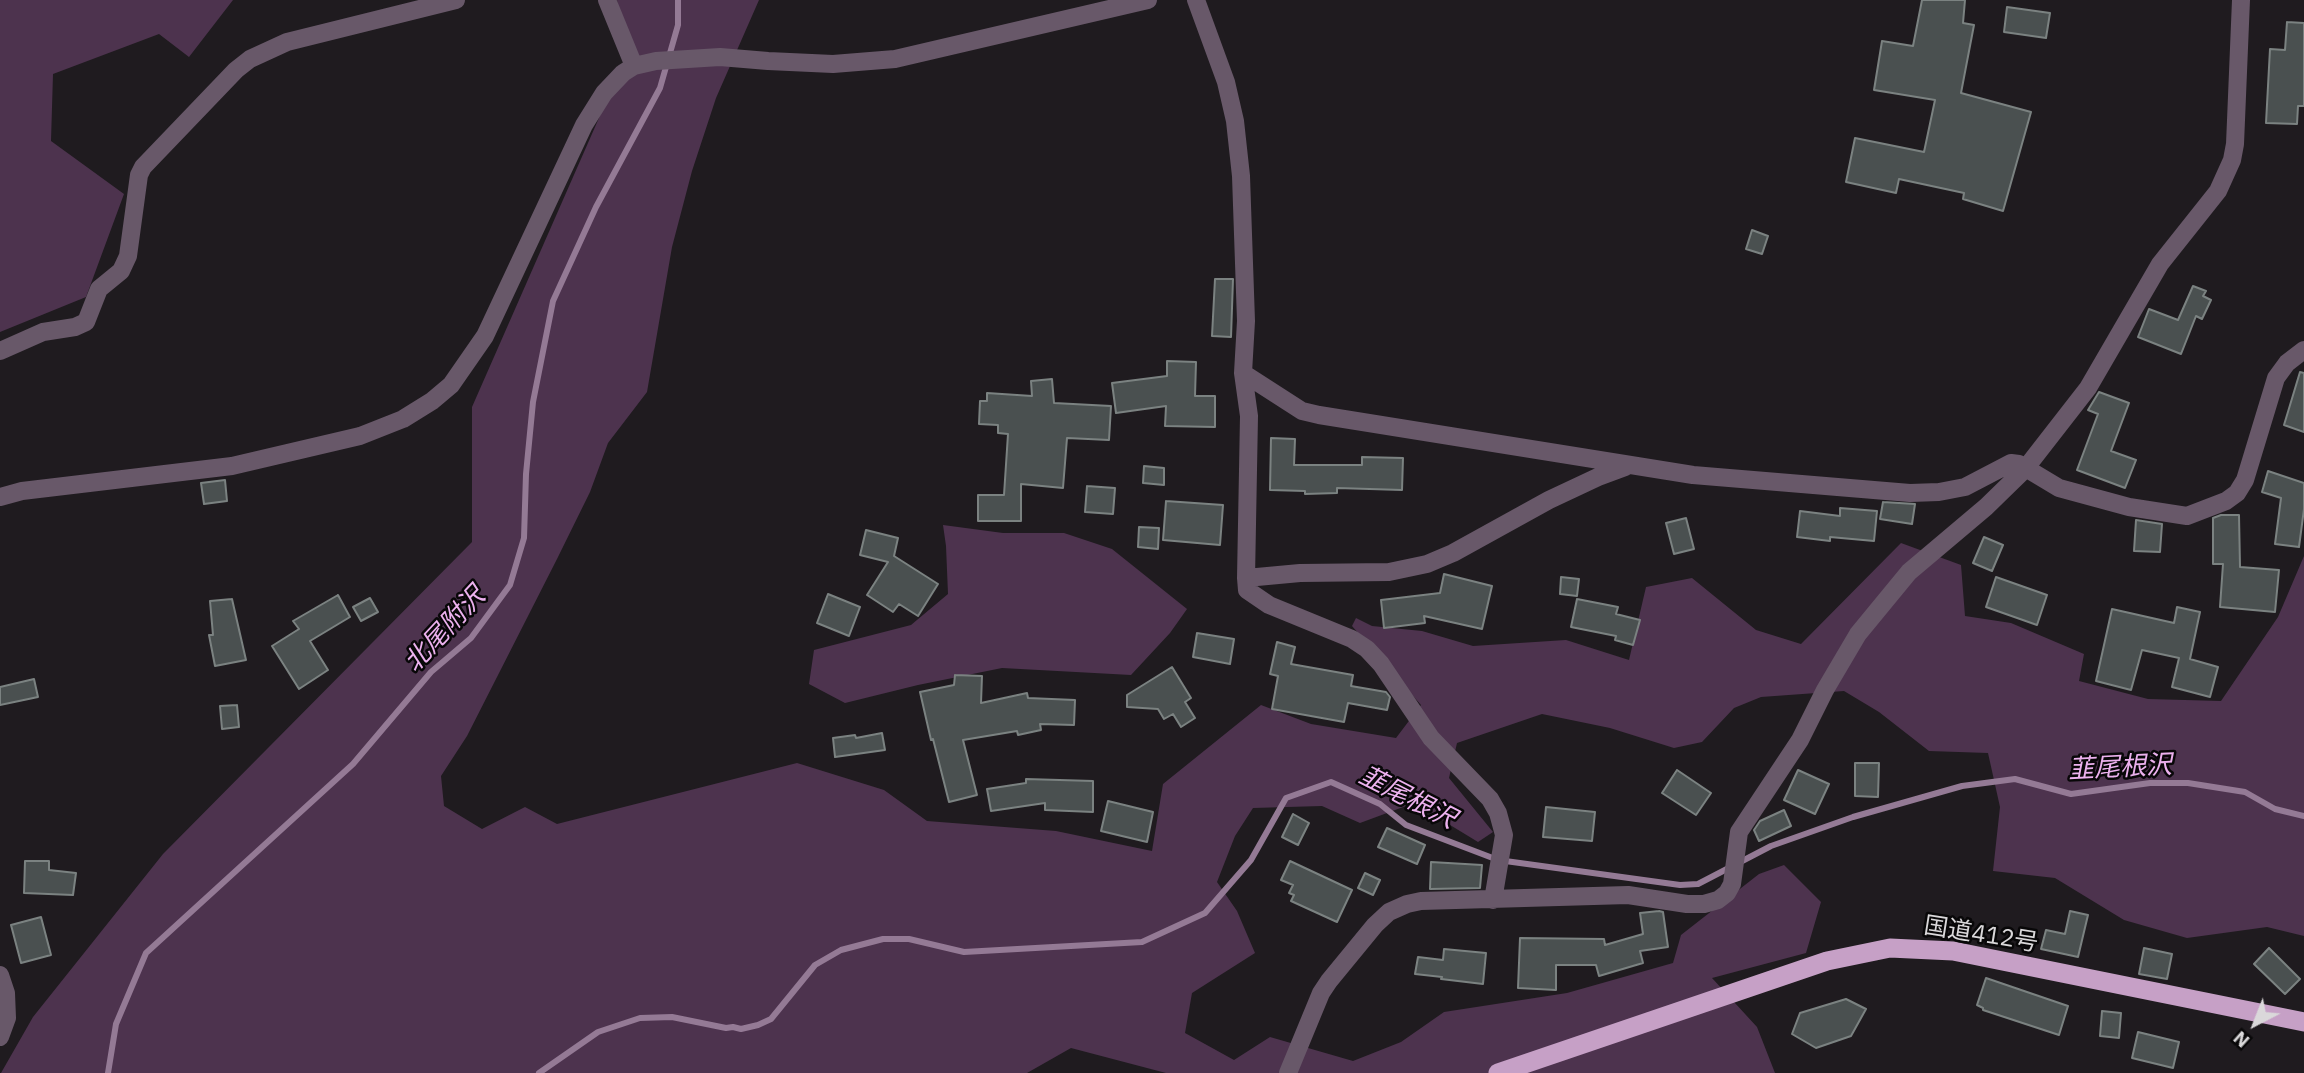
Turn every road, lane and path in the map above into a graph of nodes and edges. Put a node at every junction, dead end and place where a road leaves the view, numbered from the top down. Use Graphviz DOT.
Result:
graph roads {
  1 [pos="456,0"];
  2 [pos="607,0"];
  3 [pos="1147,0"];
  4 [pos="1196,0"];
  5 [pos="2241,0"];
  6 [pos="634,66"];
  7 [pos="2304,350"];
  8 [pos="0,351"];
  9 [pos="1243,373"];
  10 [pos="1629,466"];
  11 [pos="2025,469"];
  12 [pos="0,497"];
  13 [pos="1245,578"];
  14 [pos="1493,900"];
  15 [pos="0,975"];
  16 [pos="2304,1022"];
  17 [pos="0,1037"];
  18 [pos="1288,1073"];
  19 [pos="1498,1073"];
  1 -- 8 [label="street"];
  2 -- 6 [label="street"];
  3 -- 6 [label="street"];
  4 -- 9 [label="street"];
  5 -- 11 [label="street"];
  6 -- 12 [label="street"];
  7 -- 11 [label="street"];
  9 -- 10 [label="street"];
  9 -- 13 [label="street"];
  10 -- 11 [label="street"];
  10 -- 13 [label="street"];
  11 -- 14 [label="street"];
  13 -- 14 [label="street"];
  14 -- 18 [label="street"];
  15 -- 17 [label="street"];
  16 -- 19 [label="highway, 国道412号"];
}
